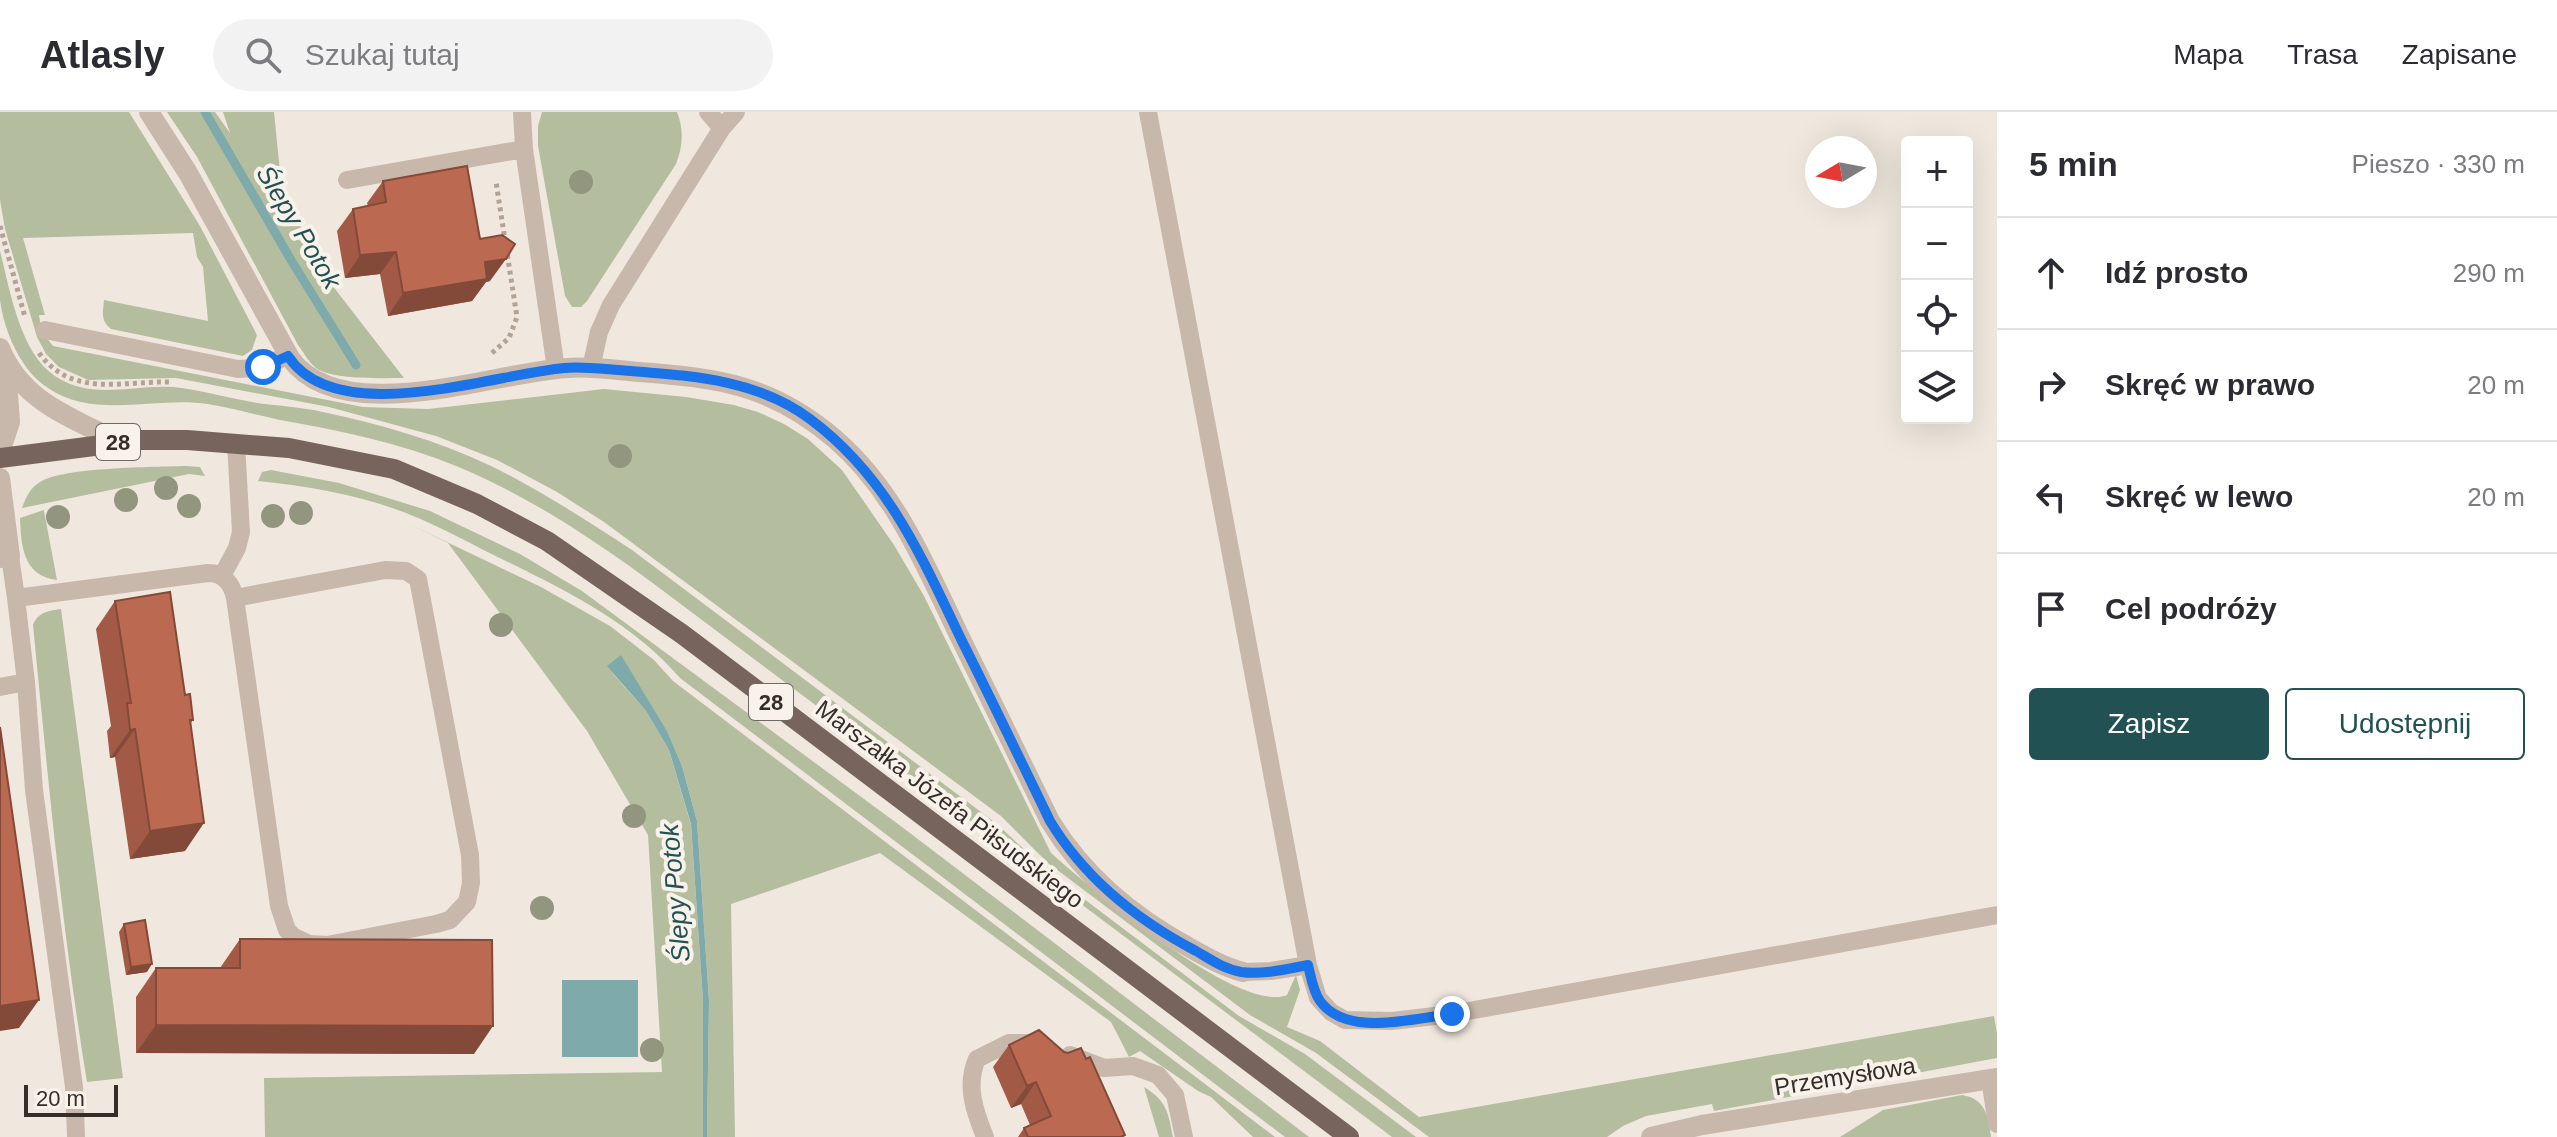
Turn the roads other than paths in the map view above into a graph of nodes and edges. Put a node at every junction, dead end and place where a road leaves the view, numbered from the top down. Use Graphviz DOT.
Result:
graph roads {
  1 [pos="149,112"];
  2 [pos="522,112"];
  3 [pos="708,112"];
  4 [pos="736,112"];
  5 [pos="1148,112"];
  6 [pos="722,128"];
  7 [pos="524,149"];
  8 [pos="347,180"];
  9 [pos="45,330"];
  10 [pos="3,355"];
  11 [pos="288,356"];
  12 [pos="591,368"];
  13 [pos="556,369"];
  14 [pos="119,442"];
  15 [pos="236,443"];
  16 [pos="0,452"];
  17 [pos="0,458"];
  18 [pos="0,478"];
  19 [pos="5,557"];
  20 [pos="222,576"];
  21 [pos="16,598"];
  22 [pos="235,598"];
  23 [pos="26,682"];
  24 [pos="0,687"];
  25 [pos="1997,915"];
  26 [pos="1308,965"];
  27 [pos="1243,972"];
  28 [pos="1994,1079"];
  29 [pos="1997,1124"];
  30 [pos="1702,1125"];
  31 [pos="76,1137"];
  32 [pos="985,1137"];
  33 [pos="1184,1137"];
  34 [pos="1349,1137"];
  35 [pos="1651,1137"];
  36 [pos="1682,1137"];
  1 -- 11 [label="street"];
  2 -- 7 [label="lane"];
  3 -- 6 [label="lane"];
  4 -- 6 [label="lane"];
  5 -- 26 [label="lane"];
  6 -- 12 [label="lane"];
  7 -- 8 [label="lane"];
  7 -- 13 [label="lane"];
  9 -- 11 [label="lane"];
  10 -- 14 [label="street"];
  10 -- 16 [label="street"];
  11 -- 13 [label="street"];
  12 -- 13 [label="street"];
  12 -- 27 [label="street"];
  14 -- 15 [label="main road, Marszałka Józefa Piłsudskiego / 28"];
  14 -- 17 [label="main road, Marszałka Józefa Piłsudskiego / 28"];
  15 -- 20 [label="lane"];
  15 -- 34 [label="main road, Marszałka Józefa Piłsudskiego / 28"];
  18 -- 19 [label="street"];
  19 -- 21 [label="lane"];
  20 -- 21 [label="lane"];
  20 -- 22 [label="lane"];
  21 -- 23 [label="lane"];
  22 -- 22 [label="lane"];
  23 -- 24 [label="lane"];
  23 -- 31 [label="lane"];
  25 -- 26 [label="lane"];
  26 -- 27 [label="lane"];
  28 -- 29 [label="lane"];
  28 -- 30 [label="street, Przemysłowa"];
  30 -- 35 [label="street, Przemysłowa"];
  30 -- 36 [label="street, Przemysłowa"];
  32 -- 33 [label="lane"];
}
